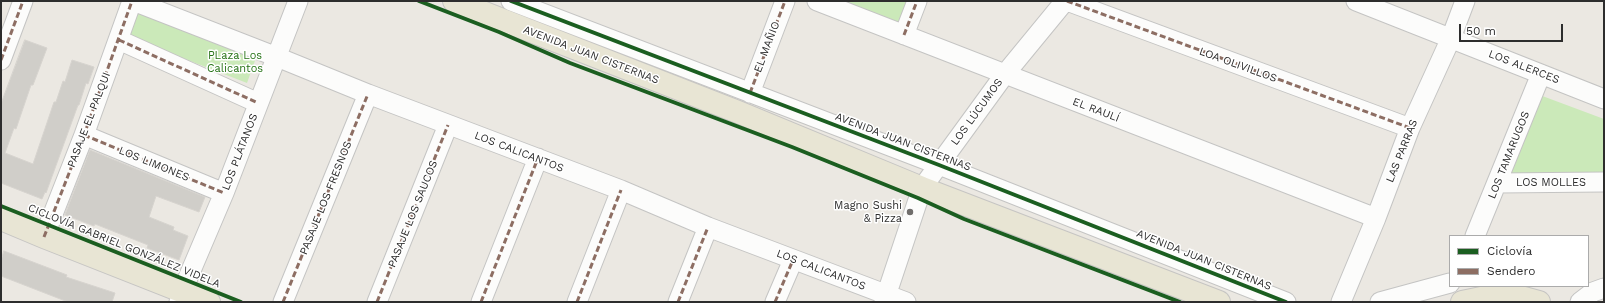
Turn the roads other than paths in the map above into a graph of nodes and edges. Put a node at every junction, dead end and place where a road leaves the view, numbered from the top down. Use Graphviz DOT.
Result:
graph roads {
  1 [pos="23,1"];
  2 [pos="133,1"];
  3 [pos="298,1"];
  4 [pos="454,1"];
  5 [pos="511,1"];
  6 [pos="785,1"];
  7 [pos="817,1"];
  8 [pos="917,1"];
  9 [pos="1066,1"];
  10 [pos="1356,1"];
  11 [pos="1464,1"];
  12 [pos="904,35"];
  13 [pos="1451,38"];
  14 [pos="119,40"];
  15 [pos="277,57"];
  16 [pos="1,60"];
  17 [pos="1004,74"];
  18 [pos="1541,74"];
  19 [pos="750,93"];
  20 [pos="368,94"];
  21 [pos="1604,99"];
  22 [pos="258,103"];
  23 [pos="448,125"];
  24 [pos="1410,128"];
  25 [pos="84,135"];
  26 [pos="538,158"];
  27 [pos="939,165"];
  28 [pos="1604,182"];
  29 [pos="1498,183"];
  30 [pos="922,188"];
  31 [pos="621,190"];
  32 [pos="224,193"];
  33 [pos="1376,218"];
  34 [pos="1,219"];
  35 [pos="708,227"];
  36 [pos="1476,235"];
  37 [pos="44,237"];
  38 [pos="793,260"];
  39 [pos="1449,283"];
  40 [pos="1604,288"];
  41 [pos="181,297"];
  42 [pos="885,298"];
  43 [pos="1470,298"];
  44 [pos="209,302"];
  45 [pos="283,302"];
  46 [pos="377,302"];
  47 [pos="480,302"];
  48 [pos="577,302"];
  49 [pos="678,302"];
  50 [pos="775,302"];
  51 [pos="906,302"];
  52 [pos="1219,302"];
  53 [pos="1286,302"];
  54 [pos="1341,302"];
  55 [pos="1380,302"];
  56 [pos="1539,302"];
  57 [pos="1580,302"];
  1 -- 16 [label="street"];
  2 -- 14 [label="street, PASAJE EL PALQUI"];
  2 -- 15 [label="street, LOS CALICANTOS"];
  3 -- 15 [label="street, LOS PLÁTANOS"];
  4 -- 30 [label="main road, AVENIDA JUAN CISTERNAS"];
  5 -- 19 [label="street, AVENIDA JUAN CISTERNAS"];
  6 -- 19 [label="street, EL MAÑIO"];
  7 -- 12 [label="street, EL RAULÍ"];
  8 -- 12 [label="street"];
  9 -- 17 [label="street, LOS LÚCUMOS"];
  9 -- 24 [label="street, LOA OLIVILLOS"];
  10 -- 13 [label="street, LOS ALERCES"];
  11 -- 13 [label="street, LAS PARRAS"];
  12 -- 17 [label="street, EL RAULÍ"];
  13 -- 18 [label="street, LOS ALERCES"];
  13 -- 24 [label="street, LAS PARRAS"];
  14 -- 22 [label="street"];
  14 -- 25 [label="street, PASAJE EL PALQUI"];
  15 -- 20 [label="street, LOS CALICANTOS"];
  15 -- 22 [label="street, LOS PLÁTANOS"];
  17 -- 27 [label="street, LOS LÚCUMOS"];
  17 -- 33 [label="street, EL RAULÍ"];
  18 -- 21 [label="street, LOS ALERCES"];
  18 -- 29 [label="street, LOS TAMARUGOS"];
  19 -- 27 [label="street, AVENIDA JUAN CISTERNAS"];
  20 -- 23 [label="street, LOS CALICANTOS"];
  20 -- 45 [label="street, PASAJE LOS FRESNOS"];
  22 -- 32 [label="street, LOS PLÁTANOS"];
  23 -- 26 [label="street, LOS CALICANTOS"];
  23 -- 46 [label="street, PASAJE LOS SAUCOS"];
  24 -- 33 [label="street, LAS PARRAS"];
  25 -- 32 [label="street, LOS LIMONES"];
  25 -- 37 [label="street, PASAJE EL PALQUI"];
  26 -- 31 [label="street, LOS CALICANTOS"];
  26 -- 47 [label="street"];
  27 -- 30 [label="street, LOS LÚCUMOS"];
  27 -- 53 [label="street, AVENIDA JUAN CISTERNAS"];
  28 -- 29 [label="street, LOS MOLLES"];
  29 -- 36 [label="street, LOS TAMARUGOS"];
  30 -- 42 [label="street, LOS LÚCUMOS"];
  30 -- 52 [label="main road, AVENIDA JUAN CISTERNAS"];
  31 -- 35 [label="street, LOS CALICANTOS"];
  31 -- 48 [label="street"];
  32 -- 41 [label="street, LOS PLÁTANOS"];
  33 -- 54 [label="street, LAS PARRAS"];
  34 -- 37 [label="main road"];
  35 -- 38 [label="street, LOS CALICANTOS"];
  35 -- 49 [label="street"];
  37 -- 41 [label="main road"];
  38 -- 42 [label="street, LOS CALICANTOS"];
  38 -- 50 [label="street"];
  39 -- 55 [label="street"];
  40 -- 57 [label="street"];
  41 -- 44 [label="main road"];
  42 -- 51 [label="street, LOS CALICANTOS"];
  43 -- 56 [label="main road"];
}
